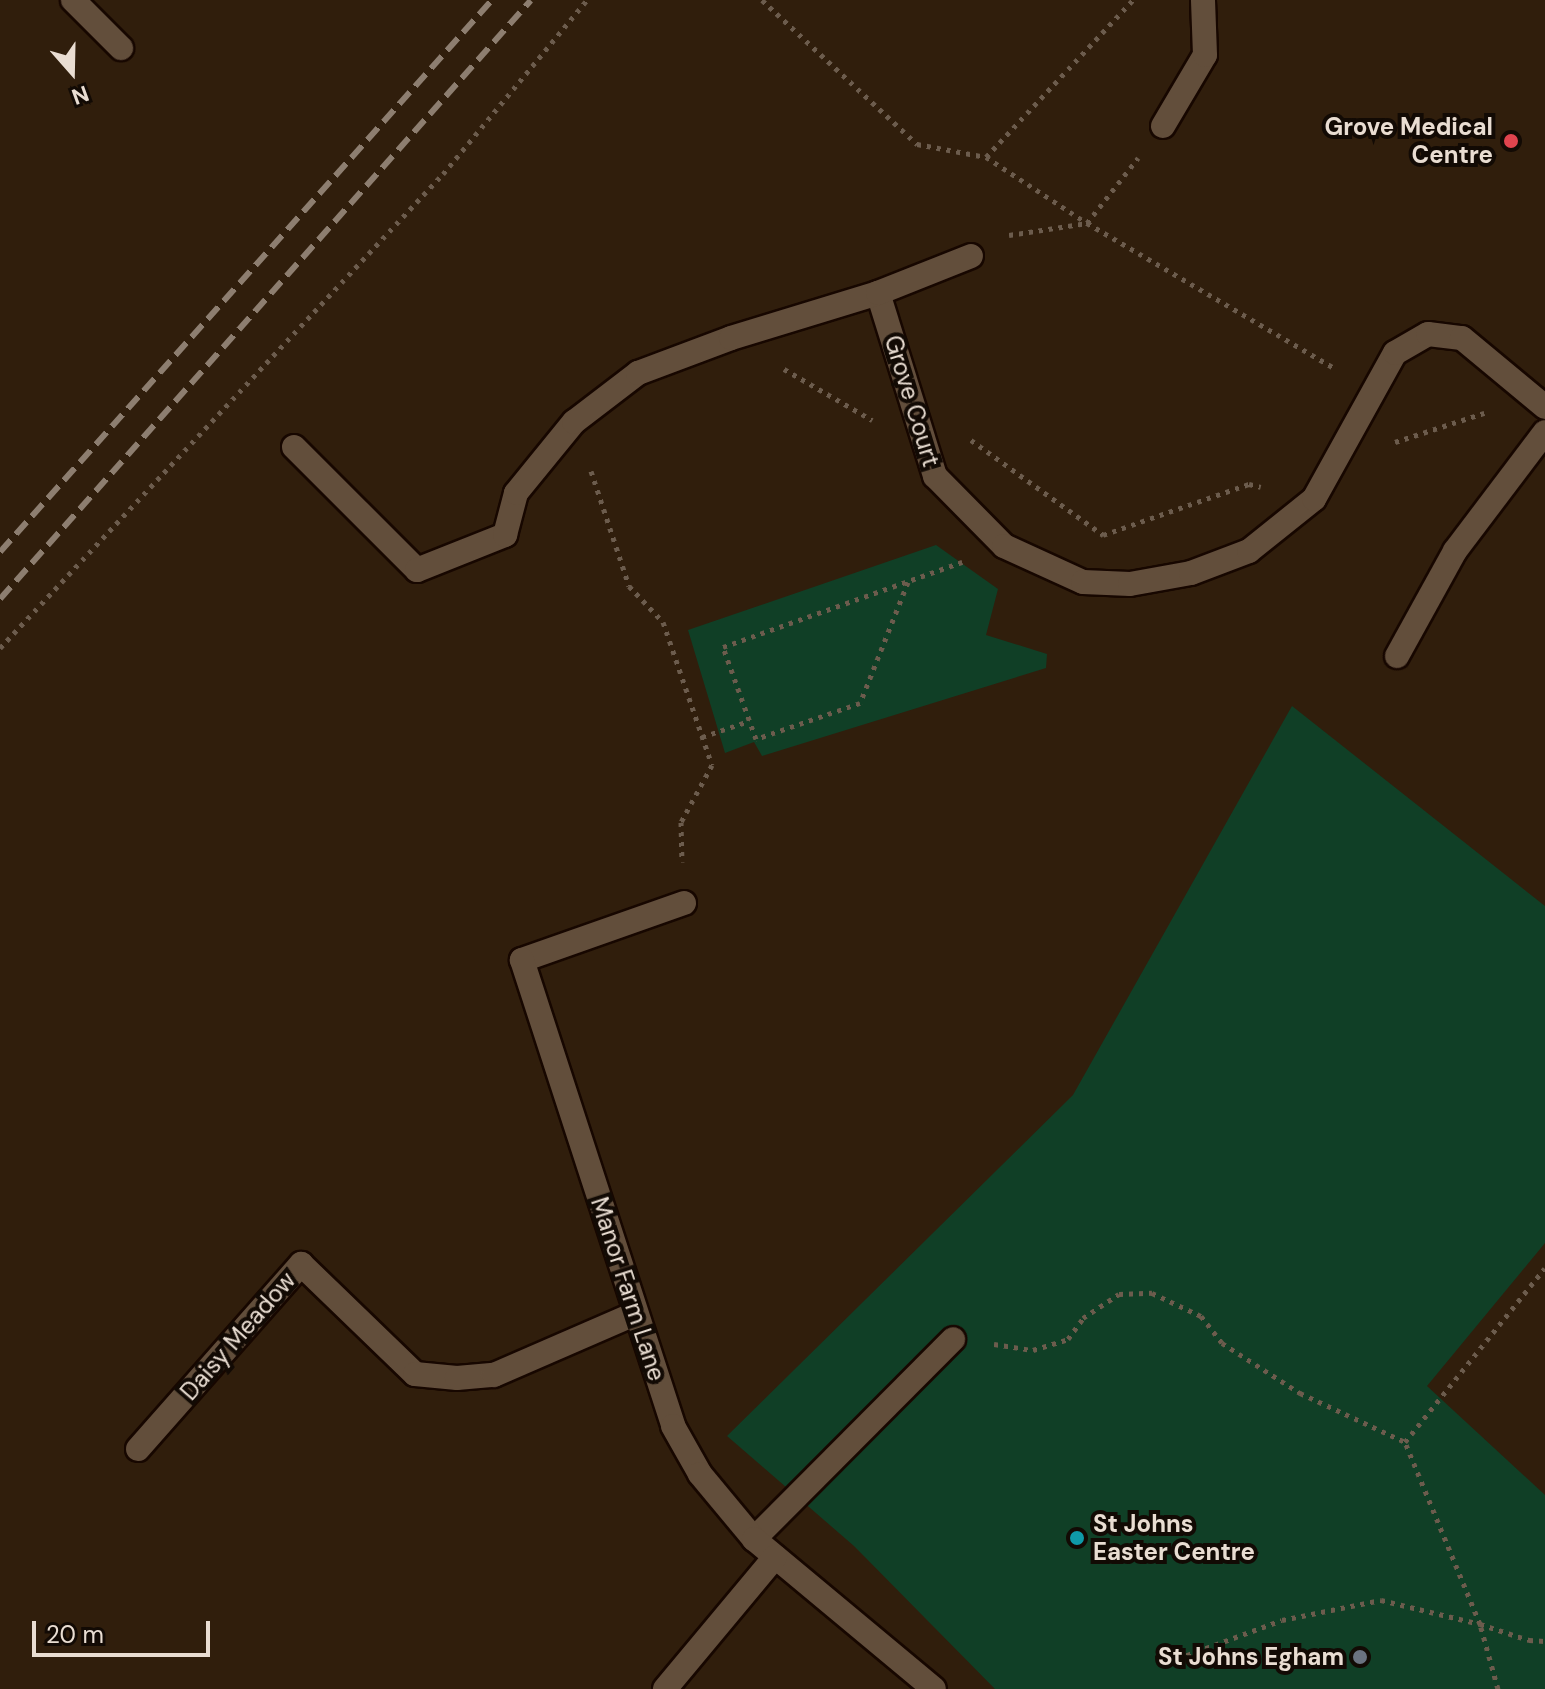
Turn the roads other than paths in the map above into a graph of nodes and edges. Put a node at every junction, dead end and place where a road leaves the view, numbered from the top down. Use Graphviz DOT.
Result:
graph roads {
  1 [pos="73,0"];
  2 [pos="1203,0"];
  3 [pos="121,48"];
  4 [pos="1163,126"];
  5 [pos="971,256"];
  6 [pos="878,293"];
  7 [pos="1539,402"];
  8 [pos="1545,432"];
  9 [pos="294,447"];
  10 [pos="1397,656"];
  11 [pos="684,903"];
  12 [pos="634,1314"];
  13 [pos="953,1339"];
  14 [pos="138,1449"];
  15 [pos="754,1539"];
  16 [pos="775,1557"];
  17 [pos="665,1689"];
  18 [pos="934,1689"];
  1 -- 3 [label="street"];
  2 -- 4 [label="street"];
  5 -- 6 [label="street"];
  6 -- 7 [label="street, Grove Court"];
  6 -- 9 [label="street"];
  8 -- 10 [label="street"];
  11 -- 12 [label="street, Manor Farm Lane"];
  12 -- 14 [label="street, Daisy Meadow"];
  12 -- 15 [label="street, Manor Farm Lane"];
  13 -- 15 [label="street"];
  15 -- 16 [label="street, Manor Farm Lane"];
  16 -- 17 [label="street"];
  16 -- 18 [label="street, Manor Farm Lane"];
}
